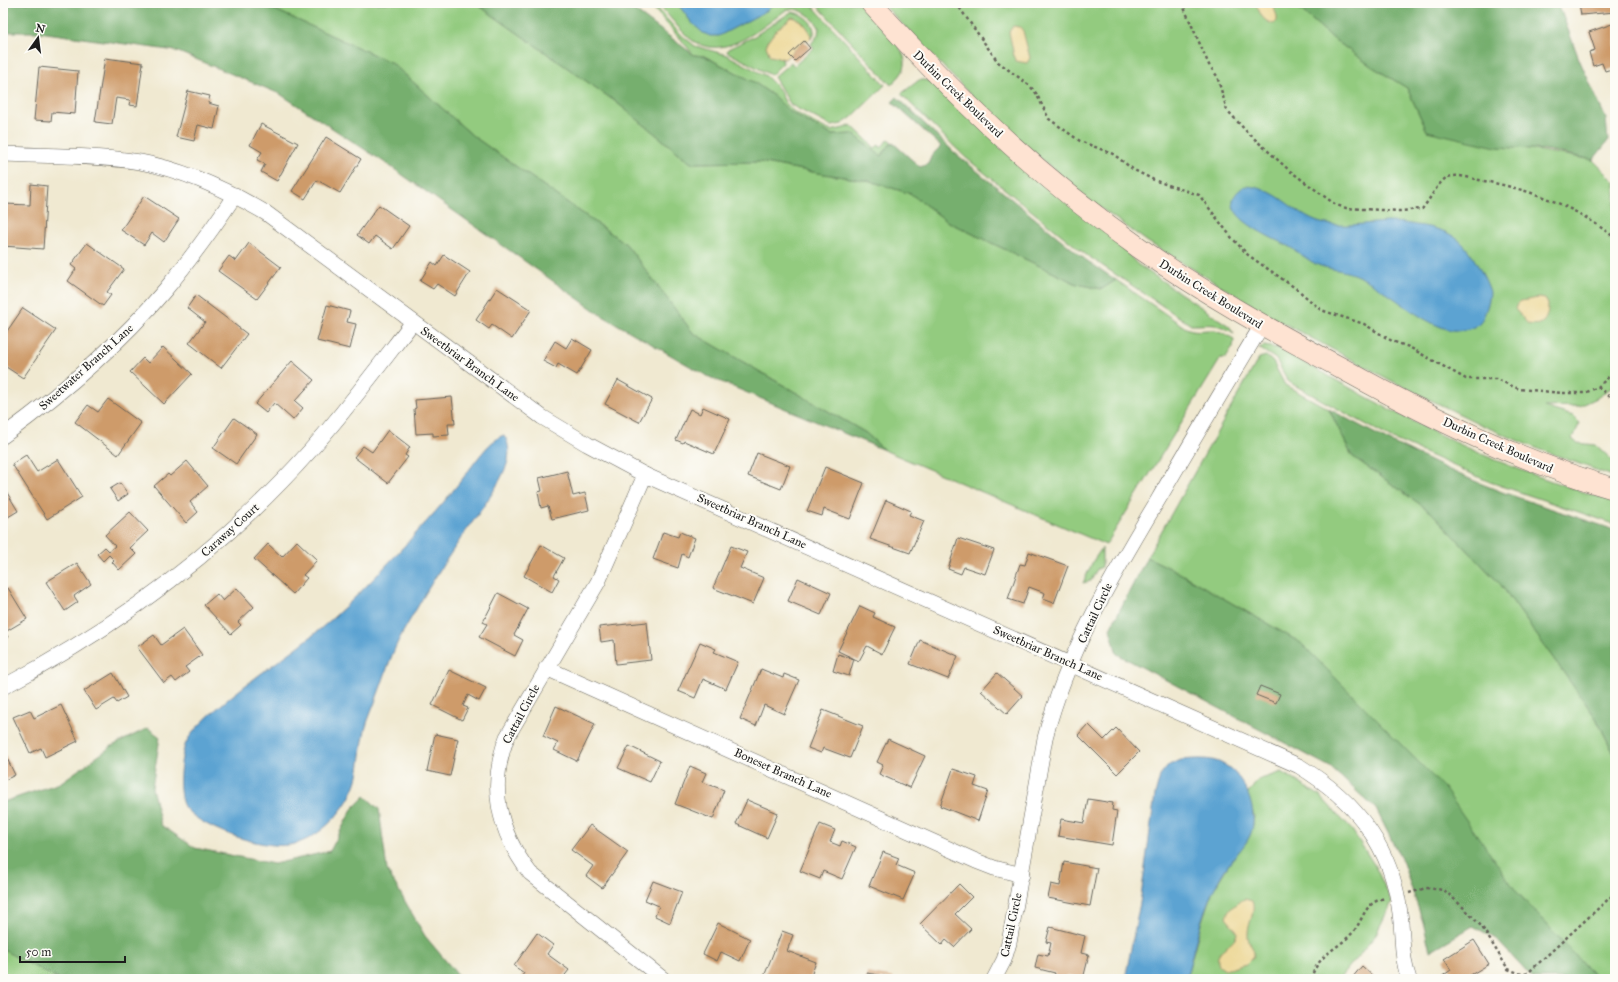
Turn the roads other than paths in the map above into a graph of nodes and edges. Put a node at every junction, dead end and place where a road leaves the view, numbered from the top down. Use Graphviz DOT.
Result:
graph roads {
  1 [pos="871,3"];
  2 [pos="3,154"];
  3 [pos="235,195"];
  4 [pos="413,322"];
  5 [pos="1262,325"];
  6 [pos="3,436"];
  7 [pos="645,475"];
  8 [pos="1615,489"];
  9 [pos="1071,664"];
  10 [pos="546,668"];
  11 [pos="3,687"];
  12 [pos="1022,875"];
  13 [pos="663,979"];
  14 [pos="994,979"];
  15 [pos="1409,979"];
  1 -- 5 [label="street, Durbin Creek Boulevard"];
  2 -- 3 [label="street, Sweetbriar Branch Lane"];
  3 -- 4 [label="street, Sweetbriar Branch Lane"];
  3 -- 6 [label="street, Sweetwater Branch Lane"];
  4 -- 7 [label="street, Sweetbriar Branch Lane"];
  4 -- 11 [label="street, Caraway Court"];
  5 -- 8 [label="street, Durbin Creek Boulevard"];
  5 -- 9 [label="street, Cattail Circle"];
  7 -- 9 [label="street, Sweetbriar Branch Lane"];
  7 -- 10 [label="street, Cattail Circle"];
  9 -- 12 [label="street, Cattail Circle"];
  9 -- 15 [label="street, Sweetbriar Branch Lane"];
  10 -- 12 [label="street, Boneset Branch Lane"];
  10 -- 13 [label="street, Cattail Circle"];
  12 -- 14 [label="street, Cattail Circle"];
}
